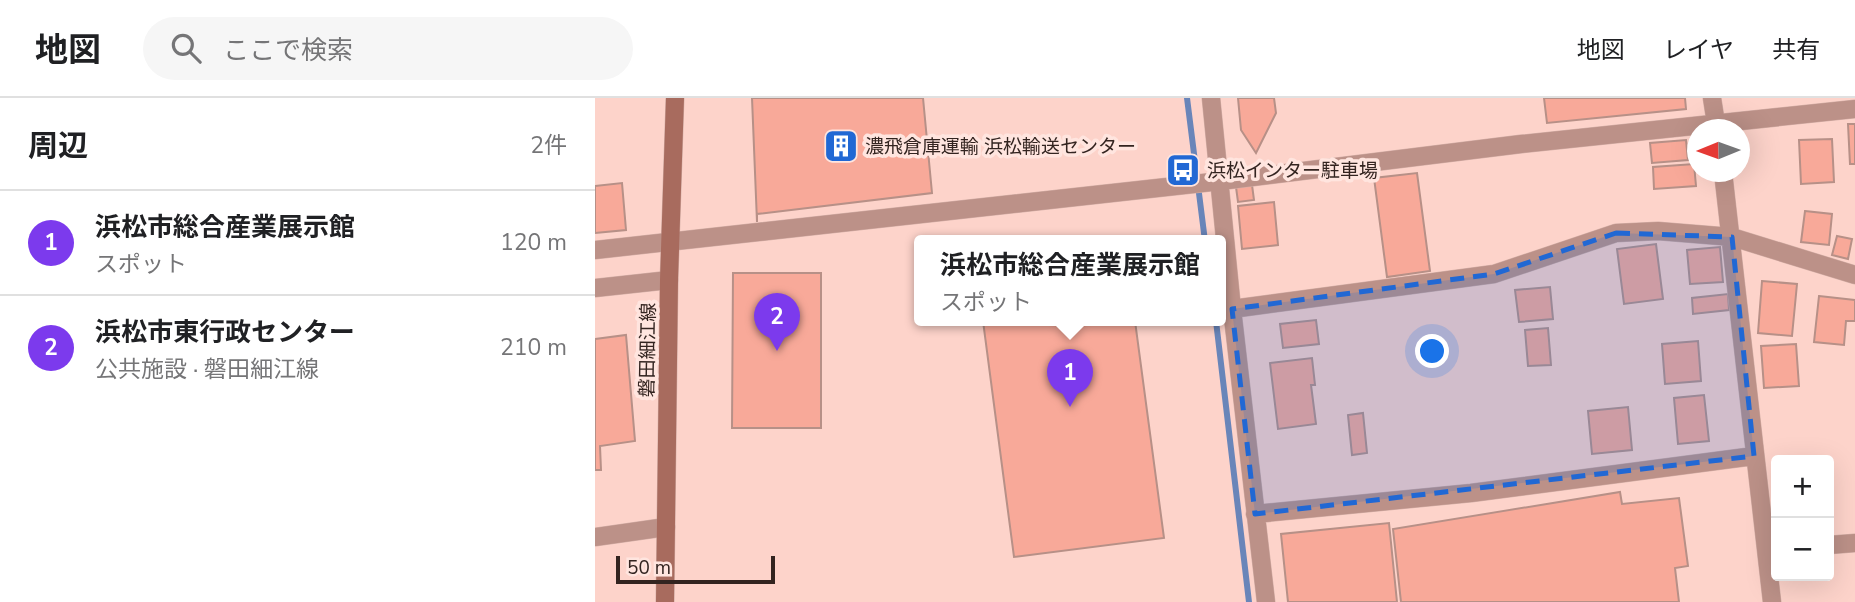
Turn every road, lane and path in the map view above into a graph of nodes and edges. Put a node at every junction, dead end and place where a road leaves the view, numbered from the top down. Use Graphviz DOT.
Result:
graph roads {
  1 [pos="675,98"];
  2 [pos="1211,98"];
  3 [pos="1712,98"];
  4 [pos="1855,109"];
  5 [pos="1715,119"];
  6 [pos="1750,122"];
  7 [pos="1687,129"];
  8 [pos="1213,181"];
  9 [pos="1724,182"];
  10 [pos="1221,235"];
  11 [pos="1732,237"];
  12 [pos="670,241"];
  13 [pos="595,250"];
  14 [pos="1226,269"];
  15 [pos="1855,275"];
  16 [pos="669,280"];
  17 [pos="595,288"];
  18 [pos="1232,309"];
  19 [pos="1754,456"];
  20 [pos="1255,514"];
  21 [pos="666,527"];
  22 [pos="595,537"];
  23 [pos="1855,543"];
  24 [pos="1834,545"];
  25 [pos="1771,546"];
  26 [pos="1772,581"];
  27 [pos="665,602"];
  28 [pos="1266,602"];
  29 [pos="1772,602"];
  1 -- 12 [label="main road, 磐田細江線"];
  2 -- 8 [label="street"];
  3 -- 5 [label="street"];
  4 -- 6 [label="street"];
  7 -- 8 [label="street"];
  8 -- 10 [label="street"];
  8 -- 12 [label="street"];
  9 -- 11 [label="street"];
  11 -- 15 [label="street"];
  11 -- 18 [label="street"];
  11 -- 19 [label="street"];
  12 -- 13 [label="street"];
  12 -- 16 [label="main road, 磐田細江線"];
  14 -- 18 [label="street"];
  16 -- 17 [label="street"];
  16 -- 21 [label="main road, 磐田細江線"];
  18 -- 20 [label="street"];
  19 -- 20 [label="street"];
  19 -- 25 [label="street"];
  20 -- 28 [label="street"];
  21 -- 22 [label="street"];
  21 -- 27 [label="main road, 磐田細江線"];
  23 -- 24 [label="street"];
  26 -- 29 [label="street"];
}
